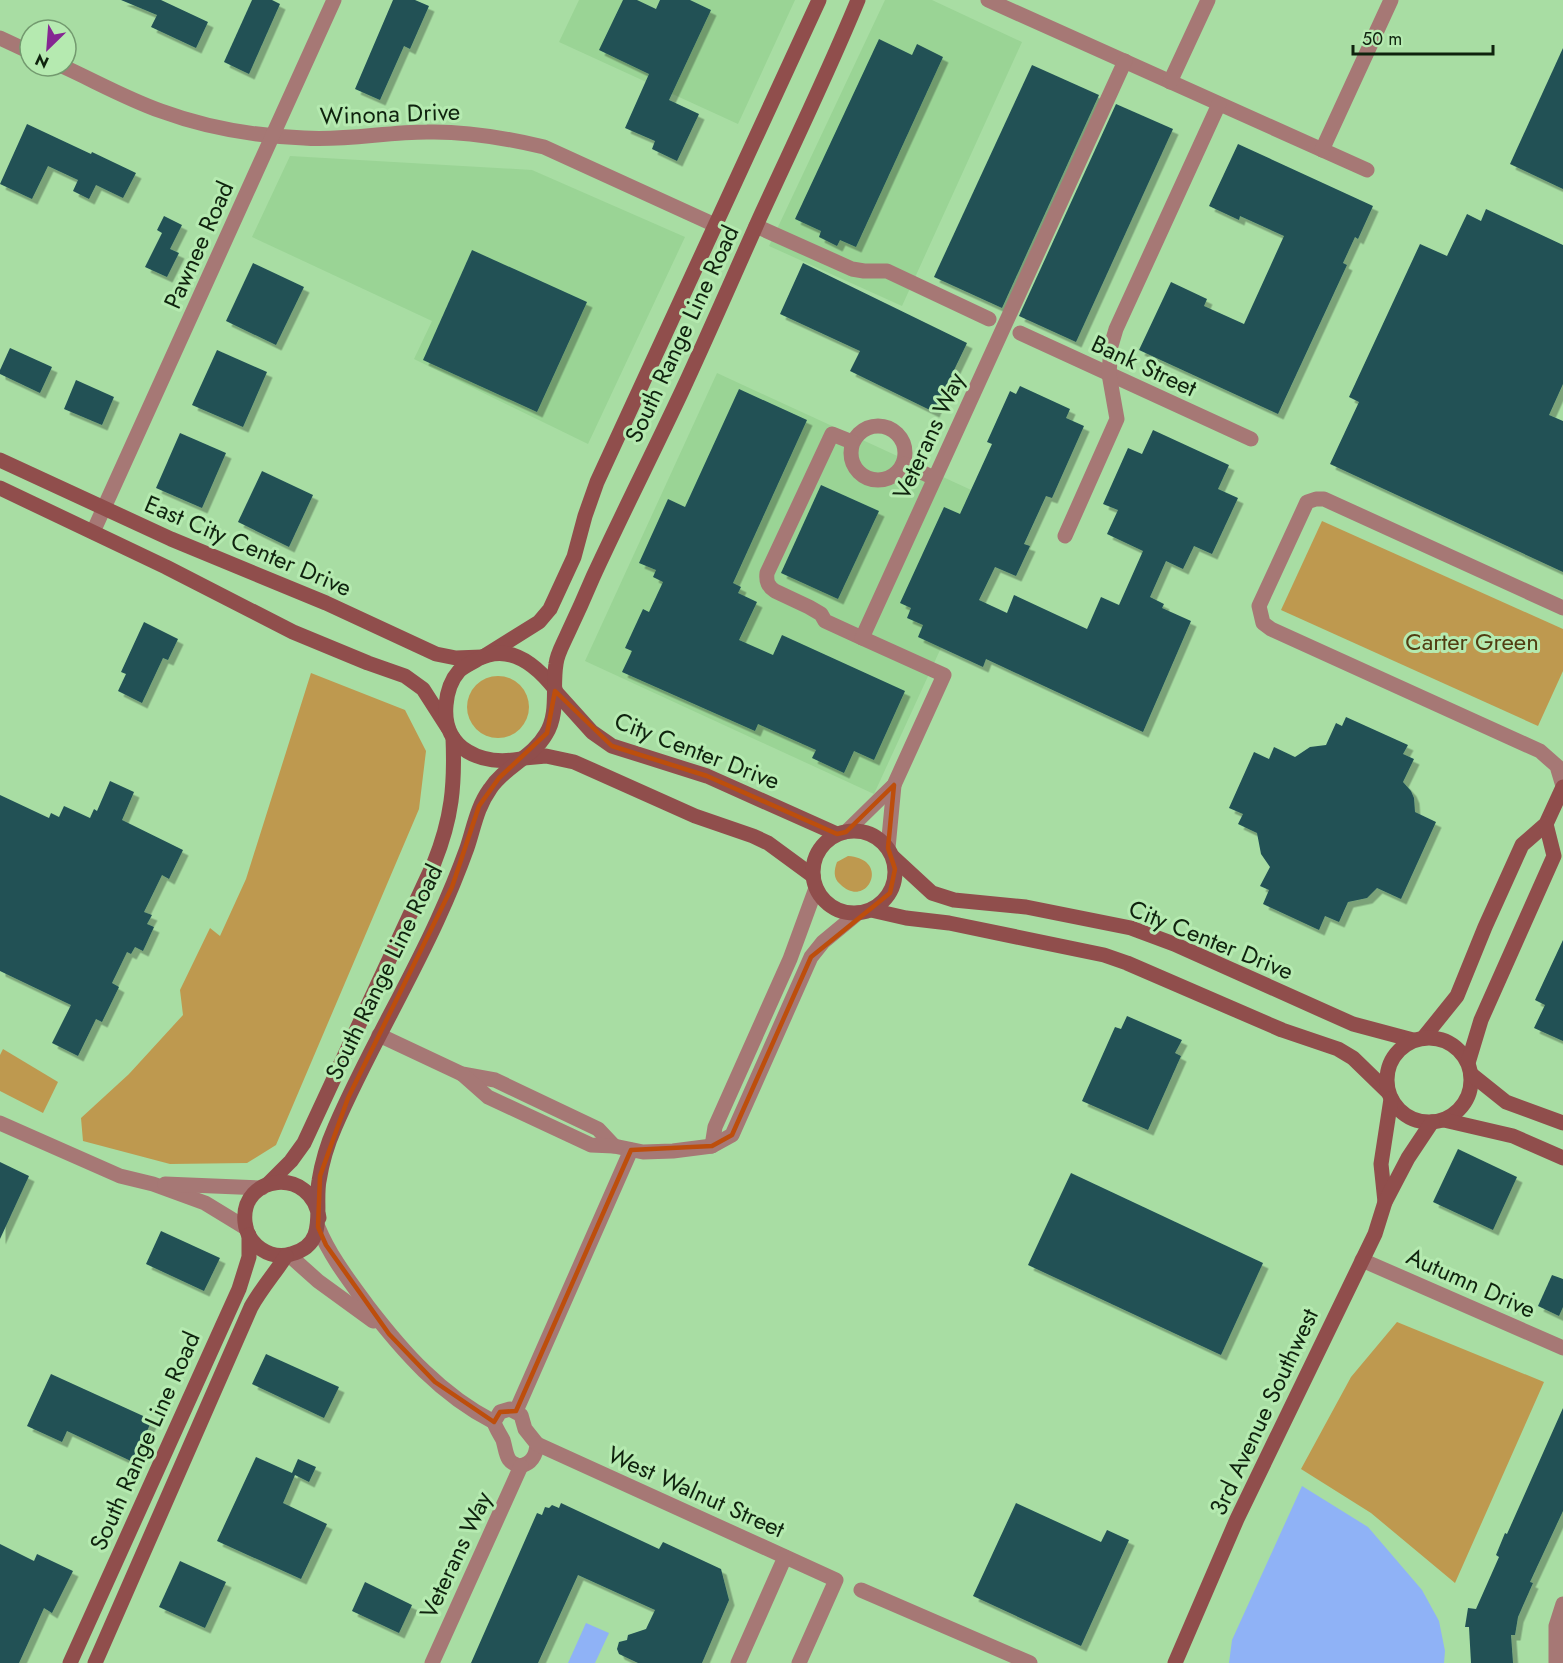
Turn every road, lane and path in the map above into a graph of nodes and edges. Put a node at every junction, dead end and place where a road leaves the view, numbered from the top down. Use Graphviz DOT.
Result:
graph roads {
  1 [pos="334,0"];
  2 [pos="819,0"];
  3 [pos="858,0"];
  4 [pos="988,0"];
  5 [pos="1208,0"];
  6 [pos="1391,0"];
  7 [pos="0,38"];
  8 [pos="18,46"];
  9 [pos="1125,61"];
  10 [pos="78,73"];
  11 [pos="1170,81"];
  12 [pos="1219,104"];
  13 [pos="273,136"];
  14 [pos="1322,150"];
  15 [pos="1367,170"];
  16 [pos="715,225"];
  17 [pos="756,226"];
  18 [pos="989,319"];
  19 [pos="1020,333"];
  20 [pos="1109,374"];
  21 [pos="1251,439"];
  22 [pos="852,442"];
  23 [pos="0,460"];
  24 [pos="904,464"];
  25 [pos="934,478"];
  26 [pos="0,488"];
  27 [pos="105,508"];
  28 [pos="93,532"];
  29 [pos="1065,536"];
  30 [pos="1563,608"];
  31 [pos="862,638"];
  32 [pos="484,656"];
  33 [pos="555,690"];
  34 [pos="450,733"];
  35 [pos="521,759"];
  36 [pos="894,785"];
  37 [pos="1563,787"];
  38 [pos="1546,824"];
  39 [pos="841,833"];
  40 [pos="891,853"];
  41 [pos="814,882"];
  42 [pos="864,912"];
  43 [pos="379,1035"];
  44 [pos="1418,1039"];
  45 [pos="1469,1068"];
  46 [pos="1390,1095"];
  47 [pos="1438,1121"];
  48 [pos="0,1123"];
  49 [pos="1563,1123"];
  50 [pos="712,1146"];
  51 [pos="631,1150"];
  52 [pos="1563,1158"];
  53 [pos="153,1184"];
  54 [pos="265,1186"];
  55 [pos="1386,1202"];
  56 [pos="319,1222"];
  57 [pos="248,1232"];
  58 [pos="288,1255"];
  59 [pos="1362,1260"];
  60 [pos="389,1334"];
  61 [pos="1563,1348"];
  62 [pos="516,1411"];
  63 [pos="494,1422"];
  64 [pos="537,1444"];
  65 [pos="521,1466"];
  66 [pos="786,1557"];
  67 [pos="861,1590"];
  68 [pos="1563,1604"];
  69 [pos="1185,1643"];
  70 [pos="1016,1659"];
  71 [pos="70,1663"];
  72 [pos="95,1663"];
  73 [pos="432,1663"];
  74 [pos="738,1663"];
  75 [pos="800,1663"];
  76 [pos="1030,1663"];
  77 [pos="1163,1663"];
  78 [pos="1175,1663"];
  79 [pos="1556,1663"];
  1 -- 13 [label="street, Pawnee Road"];
  2 -- 16 [label="street, South Range Line Road"];
  3 -- 17 [label="street, South Range Line Road"];
  4 -- 9 [label="street"];
  5 -- 11 [label="street"];
  6 -- 14 [label="street"];
  7 -- 8 [label="street"];
  9 -- 11 [label="street"];
  9 -- 25 [label="street, Veterans Way"];
  10 -- 13 [label="street, Winona Drive"];
  11 -- 12 [label="street"];
  12 -- 14 [label="street"];
  12 -- 20 [label="street"];
  13 -- 16 [label="street, Winona Drive"];
  13 -- 27 [label="street, Pawnee Road"];
  14 -- 15 [label="street"];
  16 -- 32 [label="street, South Range Line Road"];
  17 -- 18 [label="street"];
  17 -- 33 [label="street, South Range Line Road"];
  19 -- 20 [label="street, Bank Street"];
  20 -- 21 [label="street, Bank Street"];
  20 -- 29 [label="street"];
  22 -- 24 [label="street"];
  22 -- 24 [label="street"];
  22 -- 31 [label="street"];
  23 -- 27 [label="street, East City Center Drive"];
  24 -- 25 [label="street"];
  25 -- 31 [label="street, Veterans Way"];
  26 -- 28 [label="street, East City Center Drive"];
  27 -- 28 [label="street, Pawnee Road"];
  27 -- 32 [label="street, East City Center Drive"];
  28 -- 34 [label="street, East City Center Drive"];
  30 -- 37 [label="street"];
  31 -- 36 [label="street"];
  32 -- 33 [label="street"];
  32 -- 34 [label="street"];
  33 -- 35 [label="street"];
  33 -- 39 [label="street, City Center Drive"];
  34 -- 35 [label="street"];
  34 -- 54 [label="street, South Range Line Road"];
  35 -- 41 [label="street"];
  35 -- 43 [label="street, South Range Line Road"];
  36 -- 39 [label="street"];
  36 -- 40 [label="street"];
  37 -- 38 [label="street"];
  38 -- 44 [label="street"];
  38 -- 45 [label="street"];
  39 -- 40 [label="street"];
  39 -- 41 [label="street"];
  40 -- 42 [label="street"];
  40 -- 44 [label="street, City Center Drive"];
  41 -- 42 [label="street"];
  41 -- 50 [label="street"];
  42 -- 46 [label="street"];
  42 -- 50 [label="street"];
  43 -- 51 [label="street"];
  43 -- 56 [label="street, South Range Line Road"];
  44 -- 45 [label="street"];
  44 -- 46 [label="street"];
  45 -- 47 [label="street"];
  45 -- 49 [label="street"];
  46 -- 47 [label="street"];
  46 -- 55 [label="street, 3rd Avenue Southwest"];
  47 -- 52 [label="street"];
  47 -- 55 [label="street, 3rd Avenue Southwest"];
  48 -- 53 [label="street"];
  50 -- 51 [label="street"];
  51 -- 62 [label="street"];
  53 -- 54 [label="street"];
  53 -- 57 [label="street"];
  54 -- 56 [label="street"];
  54 -- 57 [label="street"];
  55 -- 59 [label="street, 3rd Avenue Southwest"];
  56 -- 58 [label="street"];
  56 -- 60 [label="street"];
  57 -- 58 [label="street"];
  57 -- 71 [label="street, South Range Line Road"];
  58 -- 60 [label="street"];
  58 -- 72 [label="street, South Range Line Road"];
  59 -- 61 [label="street, Autumn Drive"];
  59 -- 69 [label="street, 3rd Avenue Southwest"];
  60 -- 63 [label="street"];
  62 -- 63 [label="street"];
  62 -- 64 [label="street"];
  63 -- 65 [label="street"];
  64 -- 65 [label="street, Veterans Way"];
  64 -- 66 [label="street, West Walnut Street"];
  65 -- 73 [label="street, Veterans Way"];
  66 -- 74 [label="street"];
  66 -- 75 [label="street, West Walnut Street"];
  67 -- 70 [label="street"];
  68 -- 79 [label="street"];
  69 -- 77 [label="street, 3rd Avenue Southwest"];
  69 -- 78 [label="street, 3rd Avenue Southwest"];
  70 -- 76 [label="street"];
}
